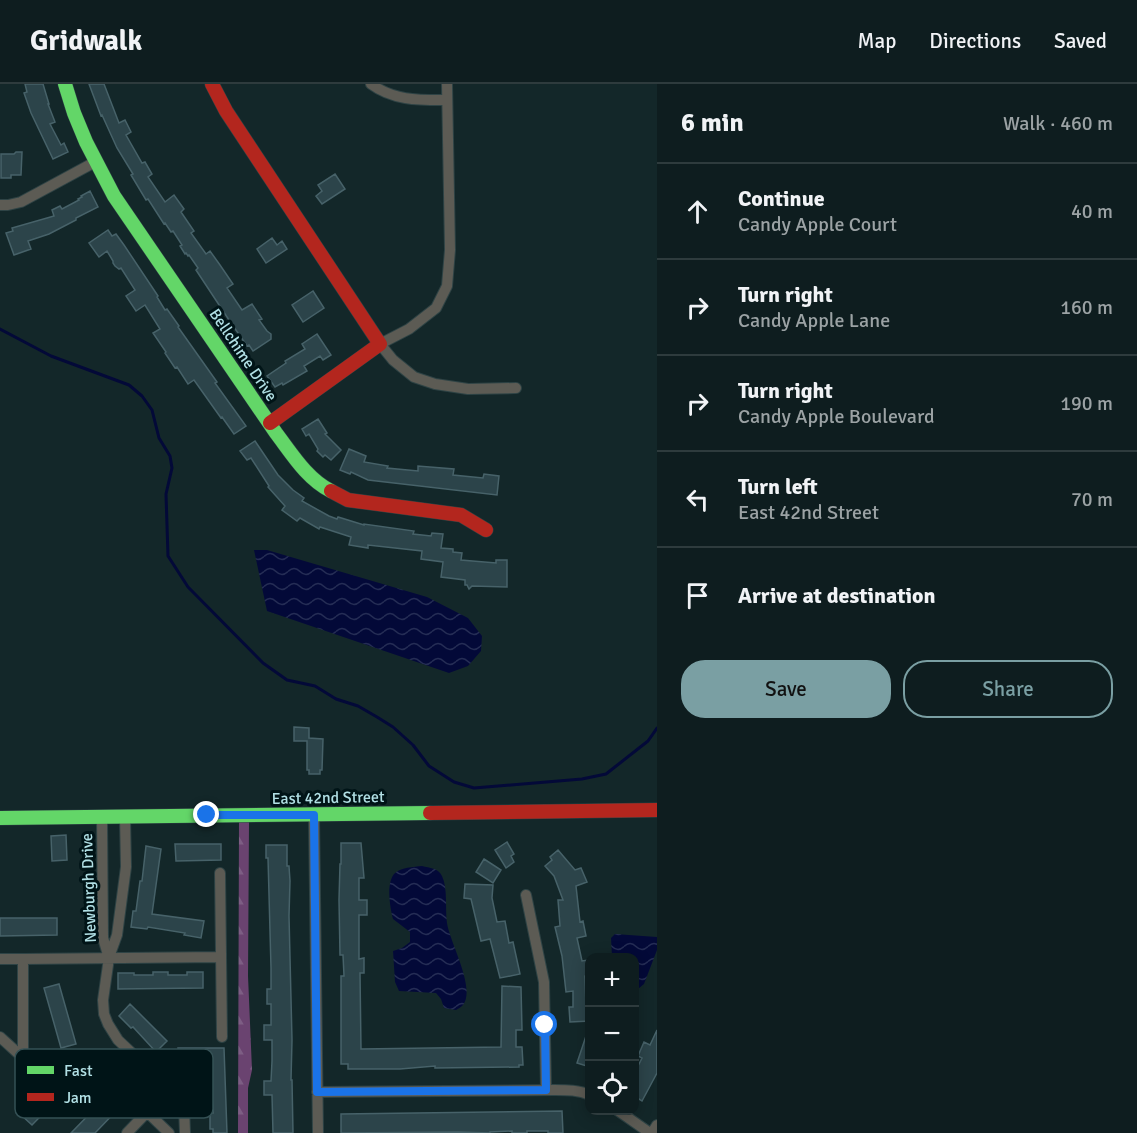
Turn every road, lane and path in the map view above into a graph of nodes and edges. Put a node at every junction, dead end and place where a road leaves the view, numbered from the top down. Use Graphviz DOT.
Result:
graph roads {
  1 [pos="65,84"];
  2 [pos="212,84"];
  3 [pos="371,84"];
  4 [pos="447,84"];
  5 [pos="447,100"];
  6 [pos="95,162"];
  7 [pos="0,205"];
  8 [pos="380,344"];
  9 [pos="516,388"];
  10 [pos="270,423"];
  11 [pos="486,530"];
  12 [pos="657,810"];
  13 [pos="314,815"];
  14 [pos="125,817"];
  15 [pos="0,818"];
  16 [pos="102,818"];
  17 [pos="220,873"];
  18 [pos="526,895"];
  19 [pos="221,957"];
  20 [pos="109,958"];
  21 [pos="0,959"];
  22 [pos="22,959"];
  23 [pos="0,1037"];
  24 [pos="222,1037"];
  25 [pos="23,1049"];
  26 [pos="128,1049"];
  27 [pos="15,1051"];
  28 [pos="546,1090"];
  29 [pos="317,1092"];
  30 [pos="585,1093"];
  31 [pos="624,1115"];
  32 [pos="141,1118"];
  33 [pos="153,1118"];
  34 [pos="184,1118"];
  35 [pos="657,1125"];
  36 [pos="127,1133"];
  37 [pos="169,1133"];
  38 [pos="185,1133"];
  39 [pos="318,1133"];
  40 [pos="651,1133"];
  1 -- 6 [label="street, Bellchime Drive"];
  2 -- 8 [label="street"];
  3 -- 5 [label="street"];
  4 -- 5 [label="street"];
  5 -- 8 [label="street"];
  6 -- 7 [label="street"];
  6 -- 10 [label="street, Bellchime Drive"];
  8 -- 9 [label="street"];
  8 -- 10 [label="street"];
  10 -- 11 [label="street, Bellchime Drive"];
  12 -- 13 [label="street, East 42nd Street"];
  13 -- 14 [label="street, East 42nd Street"];
  13 -- 29 [label="street"];
  14 -- 16 [label="street, East 42nd Street"];
  14 -- 20 [label="street"];
  15 -- 16 [label="street, East 42nd Street"];
  16 -- 20 [label="street, Newburgh Drive"];
  17 -- 19 [label="street"];
  18 -- 28 [label="street"];
  19 -- 20 [label="street, Newburgh Drive"];
  19 -- 24 [label="street"];
  20 -- 22 [label="street"];
  20 -- 26 [label="street, Newburgh Drive"];
  21 -- 22 [label="street"];
  22 -- 25 [label="street"];
  23 -- 27 [label="street"];
  28 -- 29 [label="street"];
  28 -- 30 [label="street"];
  29 -- 39 [label="street"];
  31 -- 40 [label="street"];
  32 -- 36 [label="street"];
  33 -- 37 [label="street"];
  34 -- 38 [label="street, Newburgh Drive"];
  35 -- 40 [label="street"];
}
